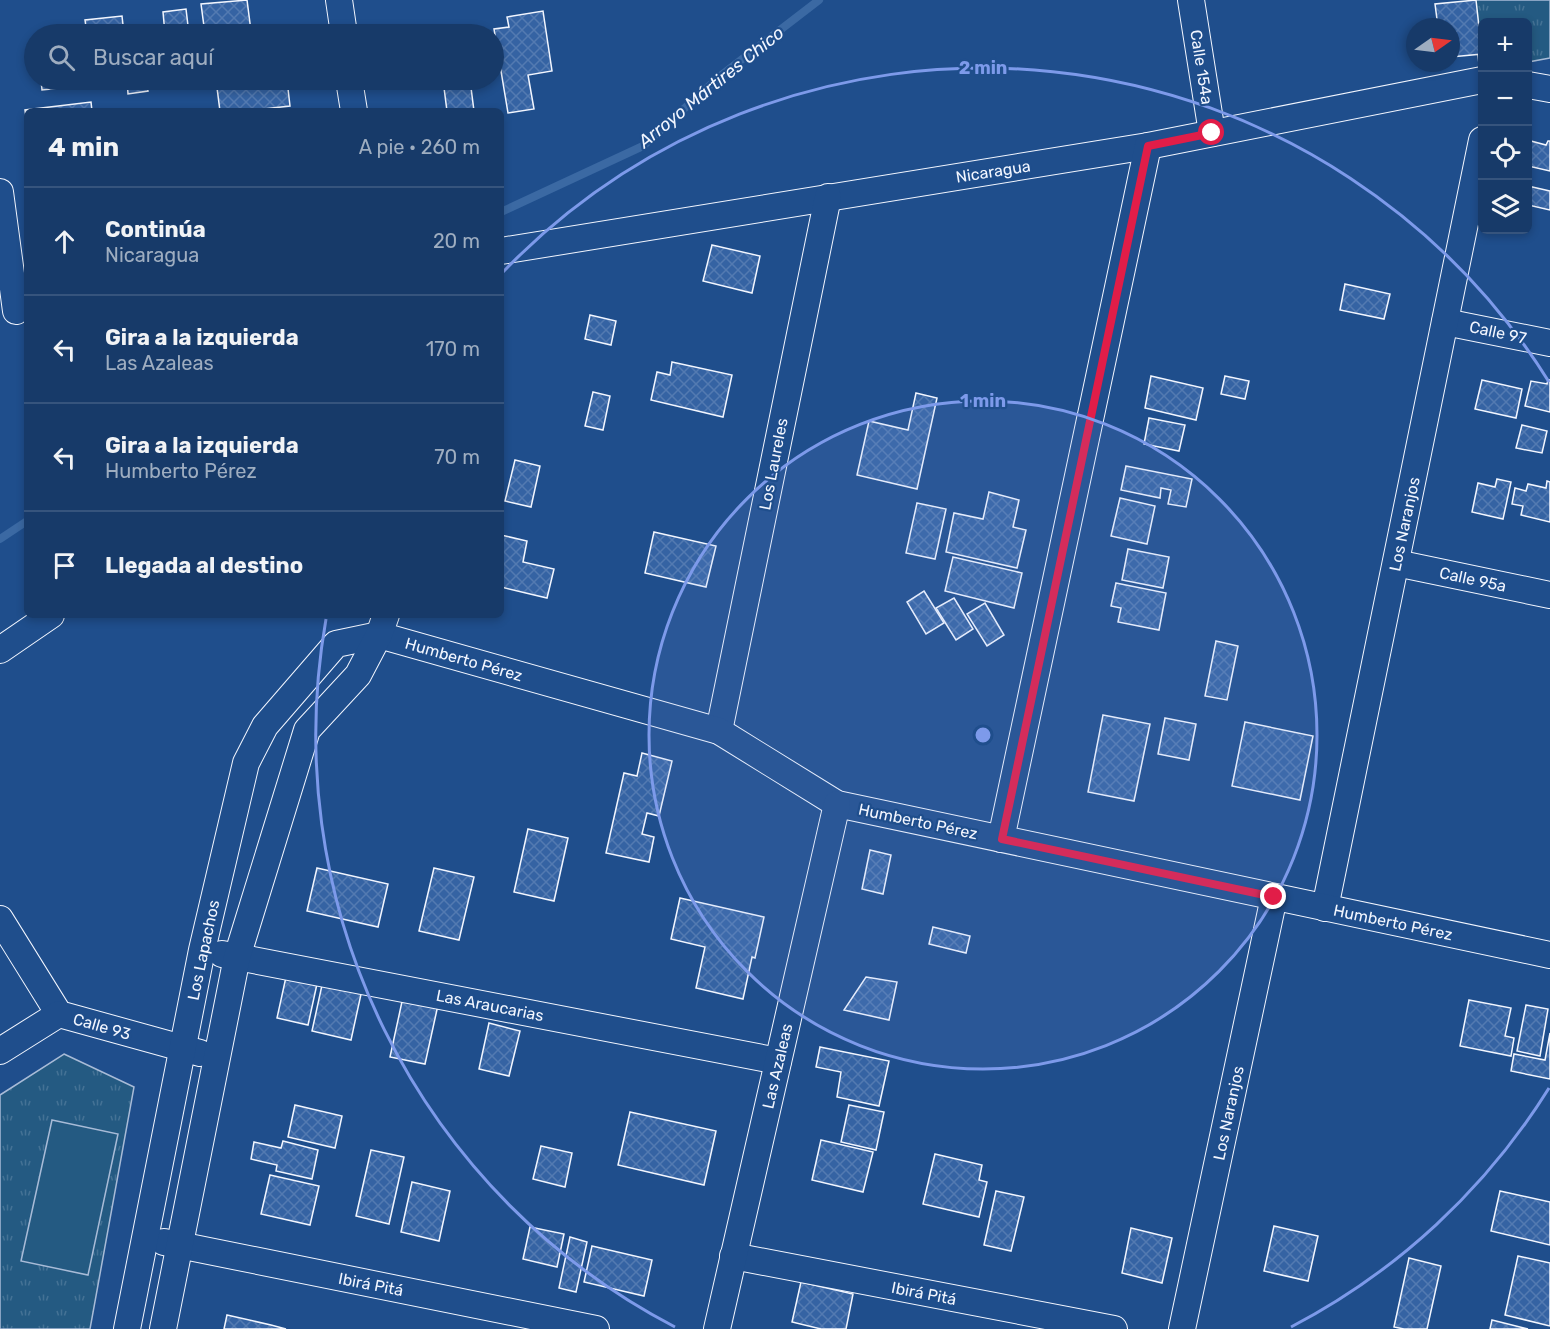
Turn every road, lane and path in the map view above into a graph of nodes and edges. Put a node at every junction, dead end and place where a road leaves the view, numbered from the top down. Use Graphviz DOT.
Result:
graph roads {
  1 [pos="339,0"];
  2 [pos="1191,0"];
  3 [pos="343,24"];
  4 [pos="1478,81"];
  5 [pos="1532,86"];
  6 [pos="1550,89"];
  7 [pos="351,90"];
  8 [pos="354,108"];
  9 [pos="1212,133"];
  10 [pos="1148,146"];
  11 [pos="1478,160"];
  12 [pos="0,192"];
  13 [pos="828,197"];
  14 [pos="504,251"];
  15 [pos="14,312"];
  16 [pos="1445,322"];
  17 [pos="1550,343"];
  18 [pos="1396,563"];
  19 [pos="1550,595"];
  20 [pos="47,618"];
  21 [pos="383,625"];
  22 [pos="0,650"];
  23 [pos="719,731"];
  24 [pos="837,804"];
  25 [pos="1002,839"];
  26 [pos="1274,897"];
  27 [pos="1325,908"];
  28 [pos="0,919"];
  29 [pos="202,950"];
  30 [pos="1550,955"];
  31 [pos="237,957"];
  32 [pos="60,1014"];
  33 [pos="183,1049"];
  34 [pos="0,1051"];
  35 [pos="217,1059"];
  36 [pos="778,1061"];
  37 [pos="146,1239"];
  38 [pos="180,1246"];
  39 [pos="733,1256"];
  40 [pos="127,1329"];
  41 [pos="163,1329"];
  42 [pos="596,1329"];
  43 [pos="717,1329"];
  44 [pos="1114,1329"];
  45 [pos="1182,1329"];
  1 -- 3 [label="street"];
  2 -- 9 [label="street, Calle 154a"];
  4 -- 9 [label="street, Nicaragua"];
  5 -- 6 [label="street"];
  7 -- 8 [label="street"];
  9 -- 10 [label="street, Nicaragua"];
  10 -- 13 [label="street, Nicaragua"];
  10 -- 25 [label="street"];
  11 -- 16 [label="street, Los Naranjos"];
  12 -- 15 [label="street"];
  13 -- 14 [label="street, Nicaragua"];
  13 -- 23 [label="street, Los Laureles"];
  16 -- 17 [label="street, Calle 97"];
  16 -- 18 [label="street, Los Naranjos"];
  18 -- 19 [label="street, Calle 95a"];
  18 -- 27 [label="street, Los Naranjos"];
  20 -- 22 [label="street"];
  21 -- 23 [label="street, Humberto Pérez"];
  21 -- 29 [label="street, Los Lapachos"];
  21 -- 31 [label="street"];
  23 -- 24 [label="street, Humberto Pérez"];
  24 -- 25 [label="street, Humberto Pérez"];
  24 -- 36 [label="street, Las Azaleas"];
  25 -- 26 [label="street, Humberto Pérez"];
  26 -- 27 [label="street, Humberto Pérez"];
  26 -- 45 [label="street, Los Naranjos"];
  27 -- 30 [label="street, Humberto Pérez"];
  28 -- 32 [label="street, Calle 93"];
  29 -- 31 [label="street, Las Araucarias"];
  29 -- 33 [label="street, Los Lapachos"];
  31 -- 35 [label="street"];
  31 -- 36 [label="street, Las Araucarias"];
  32 -- 33 [label="street, Calle 93"];
  32 -- 34 [label="street"];
  33 -- 35 [label="street, Calle 93"];
  33 -- 37 [label="street, Los Lapachos"];
  35 -- 38 [label="street"];
  36 -- 39 [label="street, Las Azaleas"];
  37 -- 38 [label="street, Ibirá Pitá"];
  37 -- 40 [label="street, Los Lapachos"];
  38 -- 41 [label="street"];
  38 -- 42 [label="street, Ibirá Pitá"];
  39 -- 43 [label="street, Las Azaleas"];
  39 -- 44 [label="street, Ibirá Pitá"];
}
